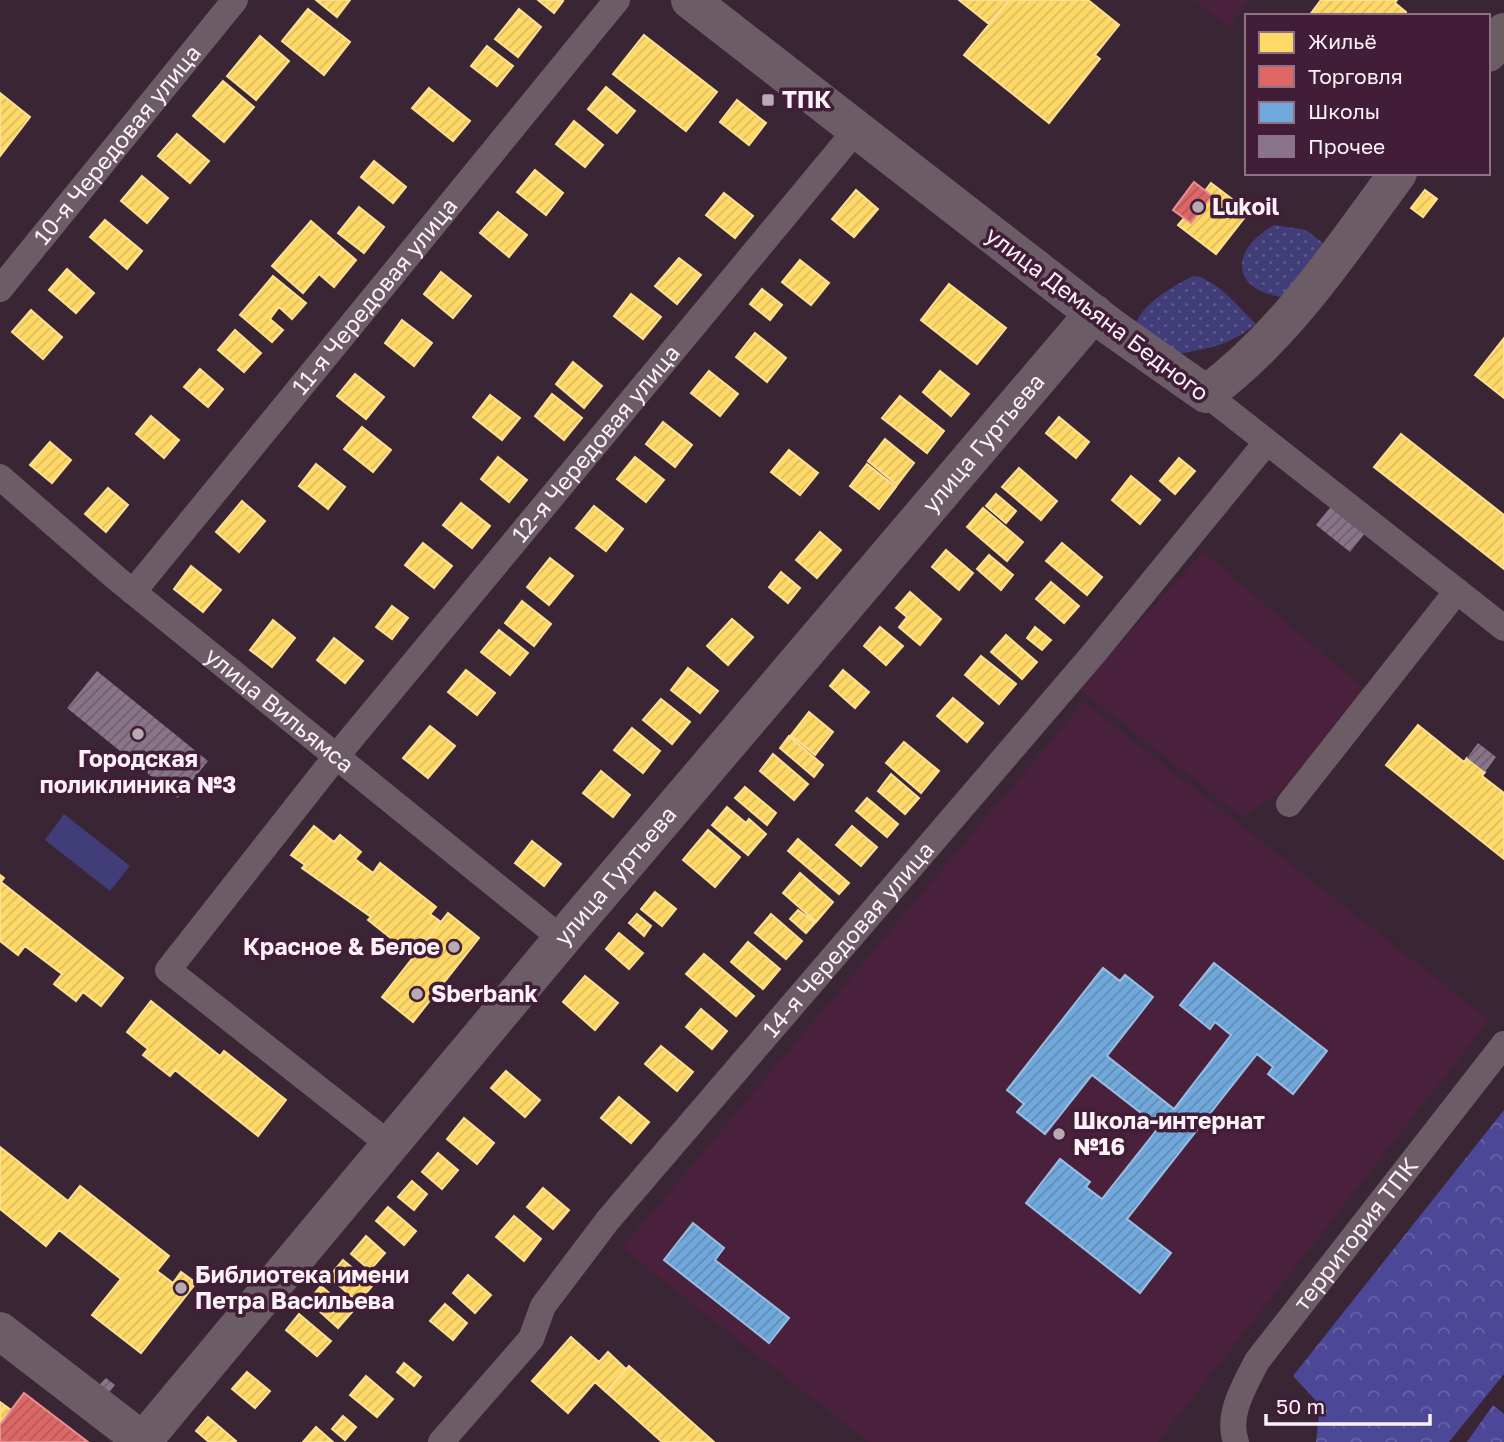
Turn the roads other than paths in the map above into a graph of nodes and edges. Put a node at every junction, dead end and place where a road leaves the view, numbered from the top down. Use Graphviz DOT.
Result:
graph roads {
  1 [pos="235,0"];
  2 [pos="617,0"];
  3 [pos="690,0"];
  4 [pos="1504,32"];
  5 [pos="1490,50"];
  6 [pos="856,130"];
  7 [pos="1396,175"];
  8 [pos="0,289"];
  9 [pos="1094,313"];
  10 [pos="1206,394"];
  11 [pos="1266,443"];
  12 [pos="0,477"];
  13 [pos="1457,591"];
  14 [pos="133,592"];
  15 [pos="1504,628"];
  16 [pos="335,758"];
  17 [pos="1289,804"];
  18 [pos="562,939"];
  19 [pos="1504,1044"];
  20 [pos="390,1145"];
  21 [pos="0,1331"];
  22 [pos="1235,1439"];
  23 [pos="142,1442"];
  24 [pos="441,1442"];
  1 -- 8 [label="street, 10-я Чередовая улица"];
  2 -- 14 [label="street, 11-я Чередовая улица"];
  3 -- 6 [label="main road, улица Демьяна Бедного"];
  4 -- 5 [label="main road"];
  6 -- 9 [label="main road, улица Демьяна Бедного"];
  6 -- 16 [label="street, 12-я Чередовая улица"];
  7 -- 10 [label="main road"];
  9 -- 10 [label="main road, улица Демьяна Бедного"];
  9 -- 18 [label="main road, улица Гуртьева"];
  10 -- 11 [label="street, улица Демьяна Бедного"];
  11 -- 13 [label="street, улица Демьяна Бедного"];
  11 -- 24 [label="street, 14-я Чередовая улица"];
  12 -- 14 [label="street, улица Вильямса"];
  13 -- 15 [label="street, улица Демьяна Бедного"];
  13 -- 17 [label="street"];
  14 -- 16 [label="street, улица Вильямса"];
  16 -- 18 [label="street, улица Вильямса"];
  16 -- 20 [label="street, 12-я Чередовая улица"];
  18 -- 20 [label="main road, улица Гуртьева"];
  19 -- 22 [label="street, территория ТПК"];
  20 -- 23 [label="main road, улица Гуртьева"];
  21 -- 23 [label="main road"];
}
